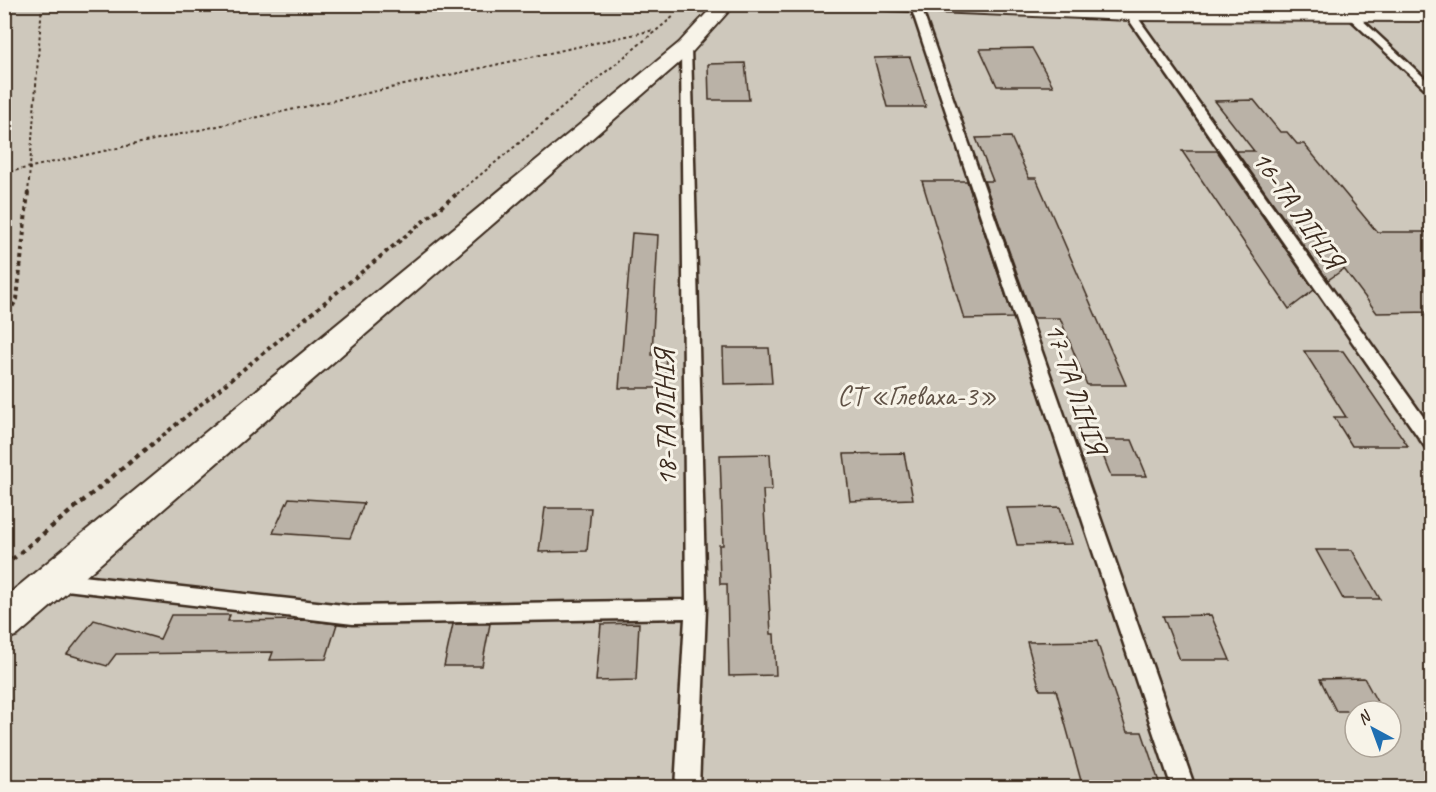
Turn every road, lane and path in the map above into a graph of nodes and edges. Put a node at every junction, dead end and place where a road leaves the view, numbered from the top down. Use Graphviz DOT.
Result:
graph roads {
  1 [pos="42,4"];
  2 [pos="888,4"];
  3 [pos="916,7"];
  4 [pos="721,9"];
  5 [pos="1126,9"];
  6 [pos="1345,10"];
  7 [pos="679,11"];
  8 [pos="1431,15"];
  9 [pos="656,30"];
  10 [pos="686,47"];
  11 [pos="1431,92"];
  12 [pos="31,168"];
  13 [pos="4,173"];
  14 [pos="4,320"];
  15 [pos="1431,443"];
  16 [pos="4,566"];
  17 [pos="52,582"];
  18 [pos="696,609"];
  19 [pos="4,622"];
  20 [pos="687,788"];
  21 [pos="1184,788"];
  1 -- 12 [label="path"];
  2 -- 3 [label="street"];
  3 -- 5 [label="street"];
  3 -- 21 [label="lane, 17-ТА ЛІНІЯ"];
  4 -- 9 [label="path"];
  4 -- 10 [label="street"];
  5 -- 6 [label="street"];
  5 -- 15 [label="lane, 16-ТА ЛІНІЯ"];
  6 -- 8 [label="street"];
  6 -- 11 [label="lane"];
  7 -- 9 [label="path"];
  9 -- 12 [label="path"];
  9 -- 16 [label="path"];
  10 -- 17 [label="street"];
  10 -- 18 [label="lane, 18-ТА ЛІНІЯ"];
  12 -- 13 [label="path"];
  12 -- 14 [label="path"];
  17 -- 18 [label="lane"];
  17 -- 19 [label="street"];
  18 -- 20 [label="lane, 18-ТА ЛІНІЯ"];
}
